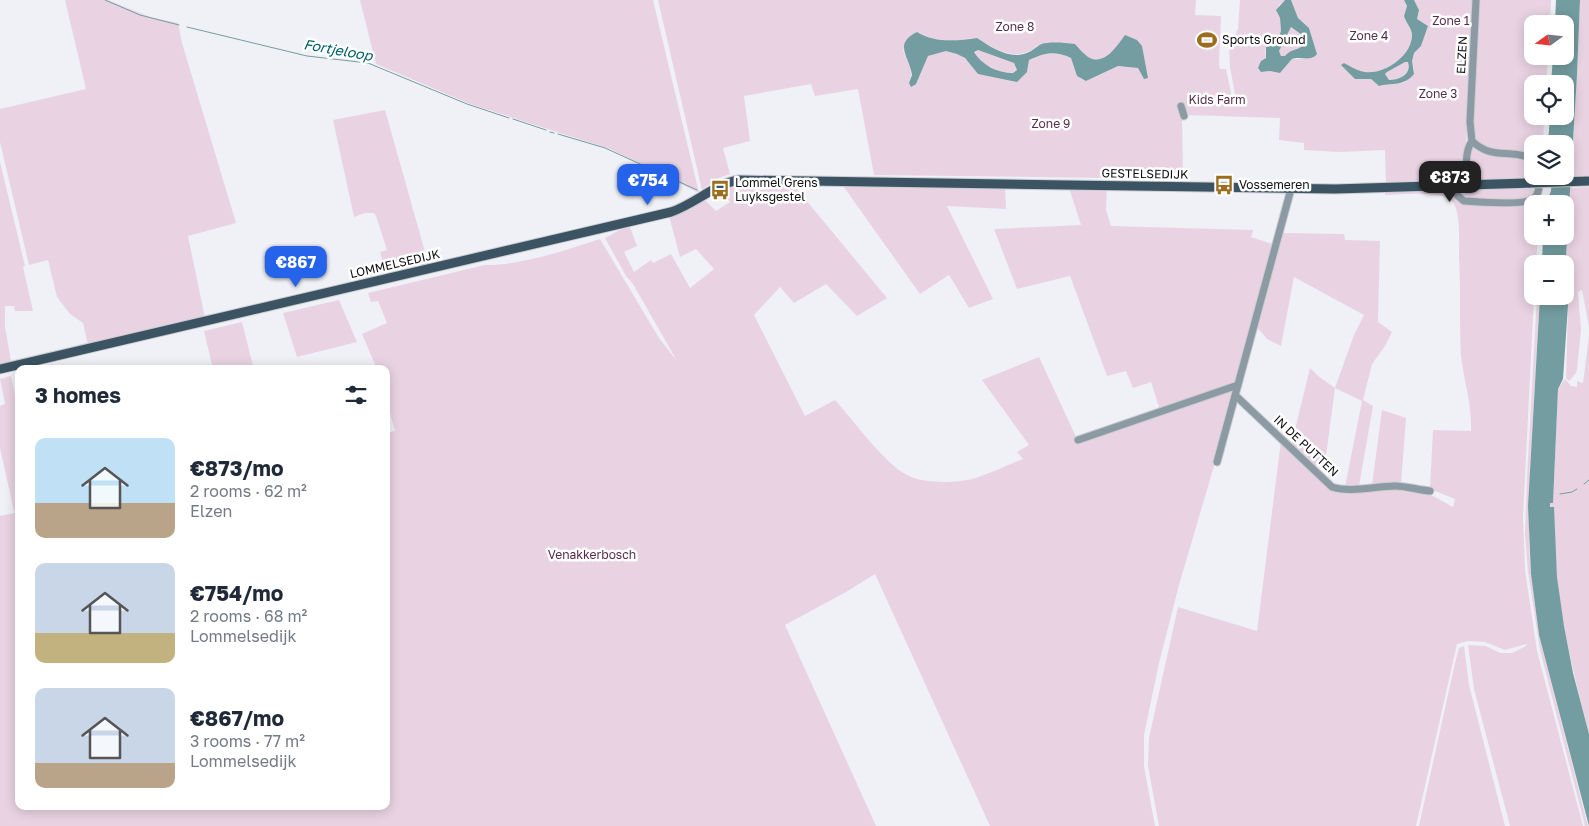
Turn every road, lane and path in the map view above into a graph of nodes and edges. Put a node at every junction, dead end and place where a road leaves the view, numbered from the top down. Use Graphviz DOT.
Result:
graph roads {
  1 [pos="1476,0"];
  2 [pos="1181,106"];
  3 [pos="1184,116"];
  4 [pos="1472,141"];
  5 [pos="1524,156"];
  6 [pos="1467,169"];
  7 [pos="1589,181"];
  8 [pos="1462,185"];
  9 [pos="1539,185"];
  10 [pos="1291,189"];
  11 [pos="704,195"];
  12 [pos="1464,201"];
  13 [pos="21,365"];
  14 [pos="15,366"];
  15 [pos="0,370"];
  16 [pos="1238,385"];
  17 [pos="1236,396"];
  18 [pos="1078,440"];
  19 [pos="1217,462"];
  20 [pos="1430,491"];
  1 -- 4 [label="street, ELZEN"];
  2 -- 3 [label="street"];
  4 -- 5 [label="street"];
  4 -- 6 [label="street, ELZEN"];
  6 -- 8 [label="street, ELZEN"];
  6 -- 8 [label="street, ELZEN"];
  7 -- 8 [label="main road, GESTELSEDIJK, bridge"];
  8 -- 10 [label="main road, GESTELSEDIJK"];
  8 -- 12 [label="street, ELZEN"];
  8 -- 12 [label="street, ELZEN"];
  9 -- 12 [label="street"];
  10 -- 11 [label="main road, GESTELSEDIJK"];
  10 -- 16 [label="street"];
  11 -- 13 [label="main road, LOMMELSEDIJK"];
  14 -- 15 [label="main road, LOMMELSEDIJK"];
  16 -- 17 [label="street"];
  16 -- 18 [label="street"];
  17 -- 19 [label="street"];
  17 -- 20 [label="street, IN DE PUTTEN"];
}
